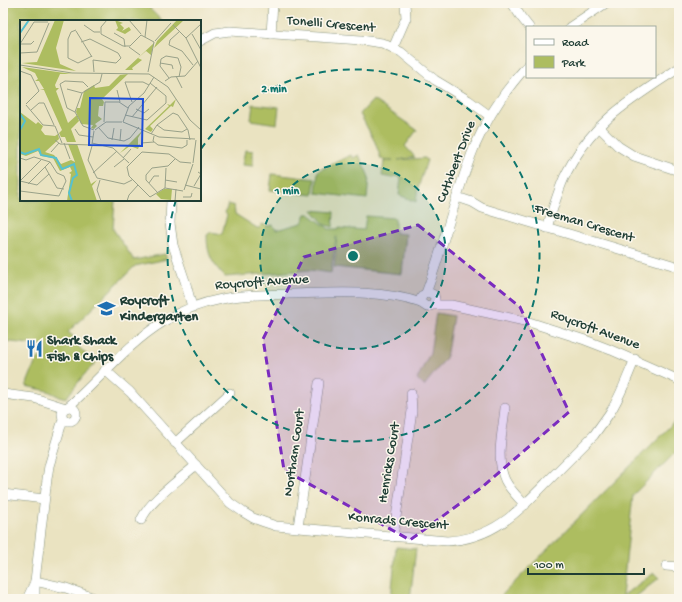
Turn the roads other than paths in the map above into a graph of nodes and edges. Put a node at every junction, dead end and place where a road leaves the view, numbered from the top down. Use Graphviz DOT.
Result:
graph roads {
  1 [pos="273,3"];
  2 [pos="405,3"];
  3 [pos="512,3"];
  4 [pos="606,3"];
  5 [pos="528,26"];
  6 [pos="572,26"];
  7 [pos="271,34"];
  8 [pos="201,40"];
  9 [pos="393,48"];
  10 [pos="526,67"];
  11 [pos="679,68"];
  12 [pos="491,114"];
  13 [pos="599,126"];
  14 [pos="679,171"];
  15 [pos="456,199"];
  16 [pos="172,201"];
  17 [pos="547,228"];
  18 [pos="679,267"];
  19 [pos="429,294"];
  20 [pos="406,297"];
  21 [pos="422,303"];
  22 [pos="451,304"];
  23 [pos="433,305"];
  24 [pos="195,306"];
  25 [pos="635,359"];
  26 [pos="108,368"];
  27 [pos="679,380"];
  28 [pos="319,383"];
  29 [pos="230,393"];
  30 [pos="411,393"];
  31 [pos="3,394"];
  32 [pos="505,408"];
  33 [pos="68,413"];
  34 [pos="175,443"];
  35 [pos="196,465"];
  36 [pos="3,494"];
  37 [pos="44,499"];
  38 [pos="525,505"];
  39 [pos="141,520"];
  40 [pos="298,527"];
  41 [pos="393,537"];
  42 [pos="666,566"];
  43 [pos="679,567"];
  44 [pos="35,581"];
  45 [pos="27,599"];
  46 [pos="34,599"];
  47 [pos="97,599"];
  1 -- 7 [label="street"];
  2 -- 9 [label="street"];
  3 -- 5 [label="street"];
  4 -- 6 [label="street"];
  7 -- 8 [label="street, Tonelli Crescent"];
  7 -- 9 [label="street, Tonelli Crescent"];
  9 -- 12 [label="street, Tonelli Crescent"];
  10 -- 12 [label="street, Cuthbert Drive"];
  11 -- 13 [label="street"];
  12 -- 15 [label="street, Cuthbert Drive"];
  13 -- 14 [label="street"];
  13 -- 17 [label="street"];
  15 -- 17 [label="street, Freeman Crescent"];
  15 -- 19 [label="street, Cuthbert Drive"];
  16 -- 24 [label="street"];
  17 -- 18 [label="street, Freeman Crescent"];
  19 -- 20 [label="street, Roycroft Avenue"];
  19 -- 21 [label="street"];
  19 -- 22 [label="street, Roycroft Avenue"];
  19 -- 23 [label="street"];
  20 -- 21 [label="street, Roycroft Avenue"];
  20 -- 24 [label="street, Roycroft Avenue"];
  21 -- 23 [label="street"];
  22 -- 23 [label="street, Roycroft Avenue"];
  22 -- 25 [label="street, Roycroft Avenue"];
  24 -- 26 [label="street, Roycroft Avenue"];
  25 -- 27 [label="street, Roycroft Avenue"];
  25 -- 38 [label="street, Konrads Crescent"];
  26 -- 33 [label="street, Roycroft Avenue"];
  26 -- 34 [label="street, Konrads Crescent"];
  28 -- 40 [label="street, Northam Court"];
  29 -- 34 [label="street"];
  30 -- 41 [label="street, Henricks Court"];
  31 -- 33 [label="street"];
  32 -- 38 [label="street"];
  33 -- 37 [label="street, Roycroft Avenue"];
  34 -- 35 [label="street, Konrads Crescent"];
  35 -- 39 [label="street"];
  35 -- 40 [label="street, Konrads Crescent"];
  36 -- 37 [label="street"];
  37 -- 44 [label="street, Roycroft Avenue"];
  38 -- 41 [label="street, Konrads Crescent"];
  40 -- 41 [label="street, Konrads Crescent"];
  42 -- 43 [label="street"];
  44 -- 45 [label="street, Roycroft Avenue"];
  44 -- 46 [label="street, Roycroft Avenue"];
  44 -- 47 [label="street"];
  45 -- 46 [label="street"];
}
